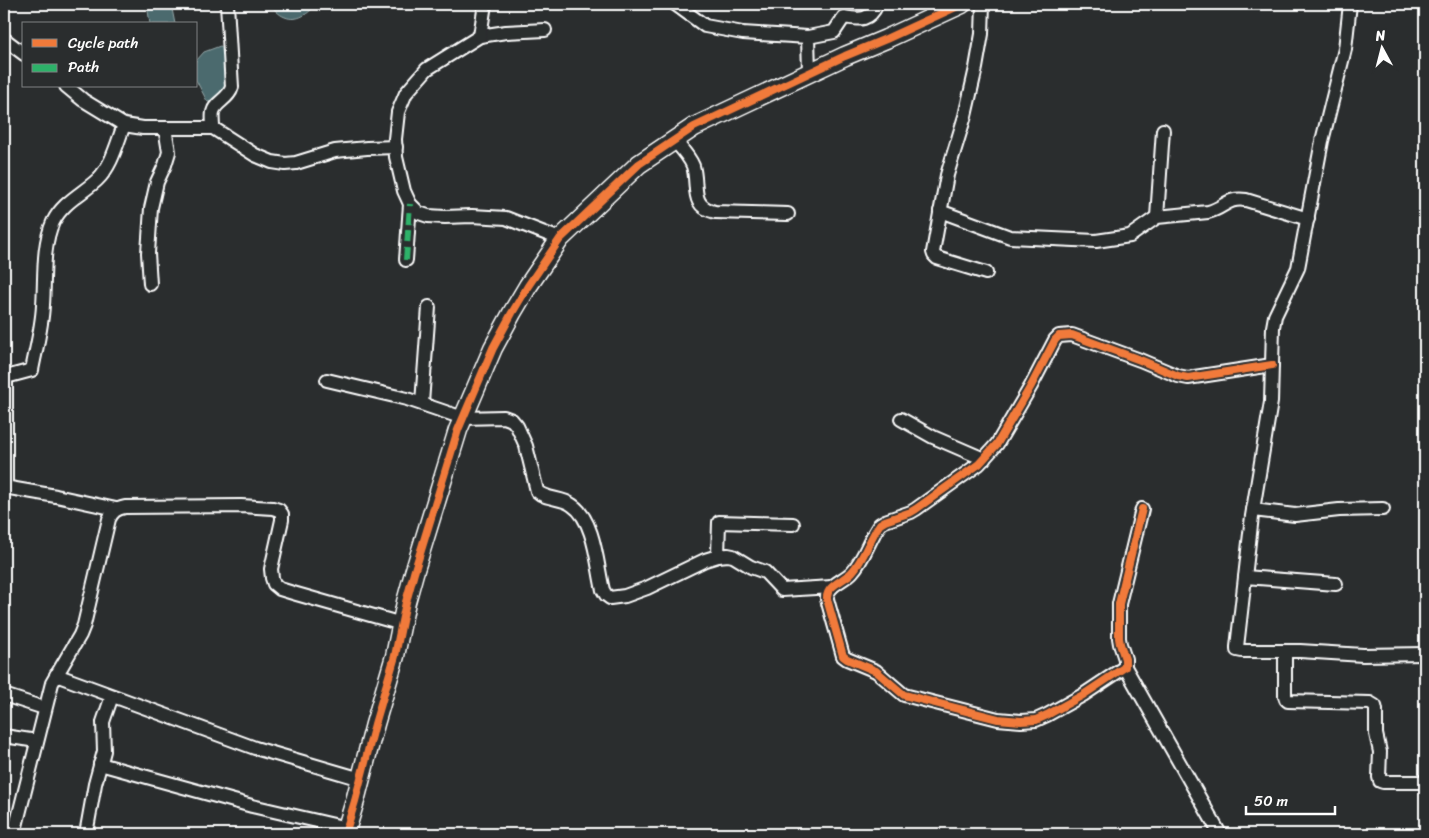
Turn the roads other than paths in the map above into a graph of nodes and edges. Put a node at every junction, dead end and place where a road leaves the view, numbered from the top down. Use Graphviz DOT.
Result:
graph roads {
  1 [pos="227,4"];
  2 [pos="485,4"];
  3 [pos="675,4"];
  4 [pos="877,4"];
  5 [pos="962,4"];
  6 [pos="983,4"];
  7 [pos="1350,4"];
  8 [pos="545,30"];
  9 [pos="480,36"];
  10 [pos="808,37"];
  11 [pos="4,39"];
  12 [pos="22,52"];
  13 [pos="809,72"];
  14 [pos="68,88"];
  15 [pos="124,125"];
  16 [pos="165,128"];
  17 [pos="214,128"];
  18 [pos="1163,130"];
  19 [pos="674,140"];
  20 [pos="396,147"];
  21 [pos="410,204"];
  22 [pos="940,211"];
  23 [pos="788,214"];
  24 [pos="1157,217"];
  25 [pos="1308,219"];
  26 [pos="560,238"];
  27 [pos="406,260"];
  28 [pos="986,273"];
  29 [pos="150,284"];
  30 [pos="429,307"];
  31 [pos="1272,365"];
  32 [pos="327,380"];
  33 [pos="422,403"];
  34 [pos="463,418"];
  35 [pos="901,418"];
  36 [pos="984,459"];
  37 [pos="5,487"];
  38 [pos="116,509"];
  39 [pos="1142,509"];
  40 [pos="1383,509"];
  41 [pos="1253,510"];
  42 [pos="793,524"];
  43 [pos="718,556"];
  44 [pos="1245,577"];
  45 [pos="1336,584"];
  46 [pos="832,587"];
  47 [pos="402,624"];
  48 [pos="1286,651"];
  49 [pos="1425,654"];
  50 [pos="1125,667"];
  51 [pos="56,675"];
  52 [pos="4,695"];
  53 [pos="112,696"];
  54 [pos="44,708"];
  55 [pos="4,736"];
  56 [pos="37,741"];
  57 [pos="100,764"];
  58 [pos="361,779"];
  59 [pos="1425,782"];
  60 [pos="346,831"];
  61 [pos="14,834"];
  62 [pos="86,834"];
  63 [pos="1220,834"];
  1 -- 17 [label="street"];
  2 -- 9 [label="street"];
  3 -- 10 [label="street"];
  4 -- 10 [label="street"];
  5 -- 13 [label="street"];
  6 -- 22 [label="street"];
  7 -- 25 [label="street"];
  8 -- 9 [label="street"];
  9 -- 20 [label="street"];
  10 -- 13 [label="street"];
  11 -- 12 [label="street"];
  13 -- 19 [label="street"];
  14 -- 15 [label="street"];
  15 -- 16 [label="street"];
  15 -- 37 [label="street"];
  16 -- 17 [label="street"];
  16 -- 29 [label="street"];
  17 -- 20 [label="street"];
  18 -- 24 [label="street"];
  19 -- 23 [label="street"];
  19 -- 26 [label="street"];
  20 -- 21 [label="street"];
  21 -- 26 [label="street"];
  21 -- 27 [label="street"];
  22 -- 24 [label="street"];
  22 -- 28 [label="street"];
  24 -- 25 [label="street"];
  25 -- 31 [label="street"];
  26 -- 34 [label="street"];
  30 -- 33 [label="street"];
  31 -- 36 [label="street"];
  31 -- 41 [label="street"];
  32 -- 33 [label="street"];
  33 -- 34 [label="street"];
  34 -- 43 [label="street"];
  34 -- 47 [label="street"];
  35 -- 36 [label="street"];
  36 -- 46 [label="street"];
  37 -- 38 [label="street"];
  38 -- 47 [label="street"];
  38 -- 51 [label="street"];
  39 -- 50 [label="street"];
  40 -- 41 [label="street"];
  41 -- 44 [label="street"];
  42 -- 43 [label="street"];
  43 -- 46 [label="street"];
  44 -- 45 [label="street"];
  44 -- 48 [label="street"];
  46 -- 50 [label="street"];
  47 -- 58 [label="street"];
  48 -- 49 [label="street"];
  48 -- 59 [label="street"];
  50 -- 63 [label="street"];
  51 -- 53 [label="street"];
  51 -- 54 [label="street"];
  52 -- 54 [label="street"];
  53 -- 57 [label="street"];
  53 -- 58 [label="street"];
  54 -- 56 [label="street"];
  55 -- 56 [label="street"];
  56 -- 61 [label="street"];
  57 -- 60 [label="street"];
  57 -- 62 [label="street"];
  58 -- 60 [label="street"];
}
